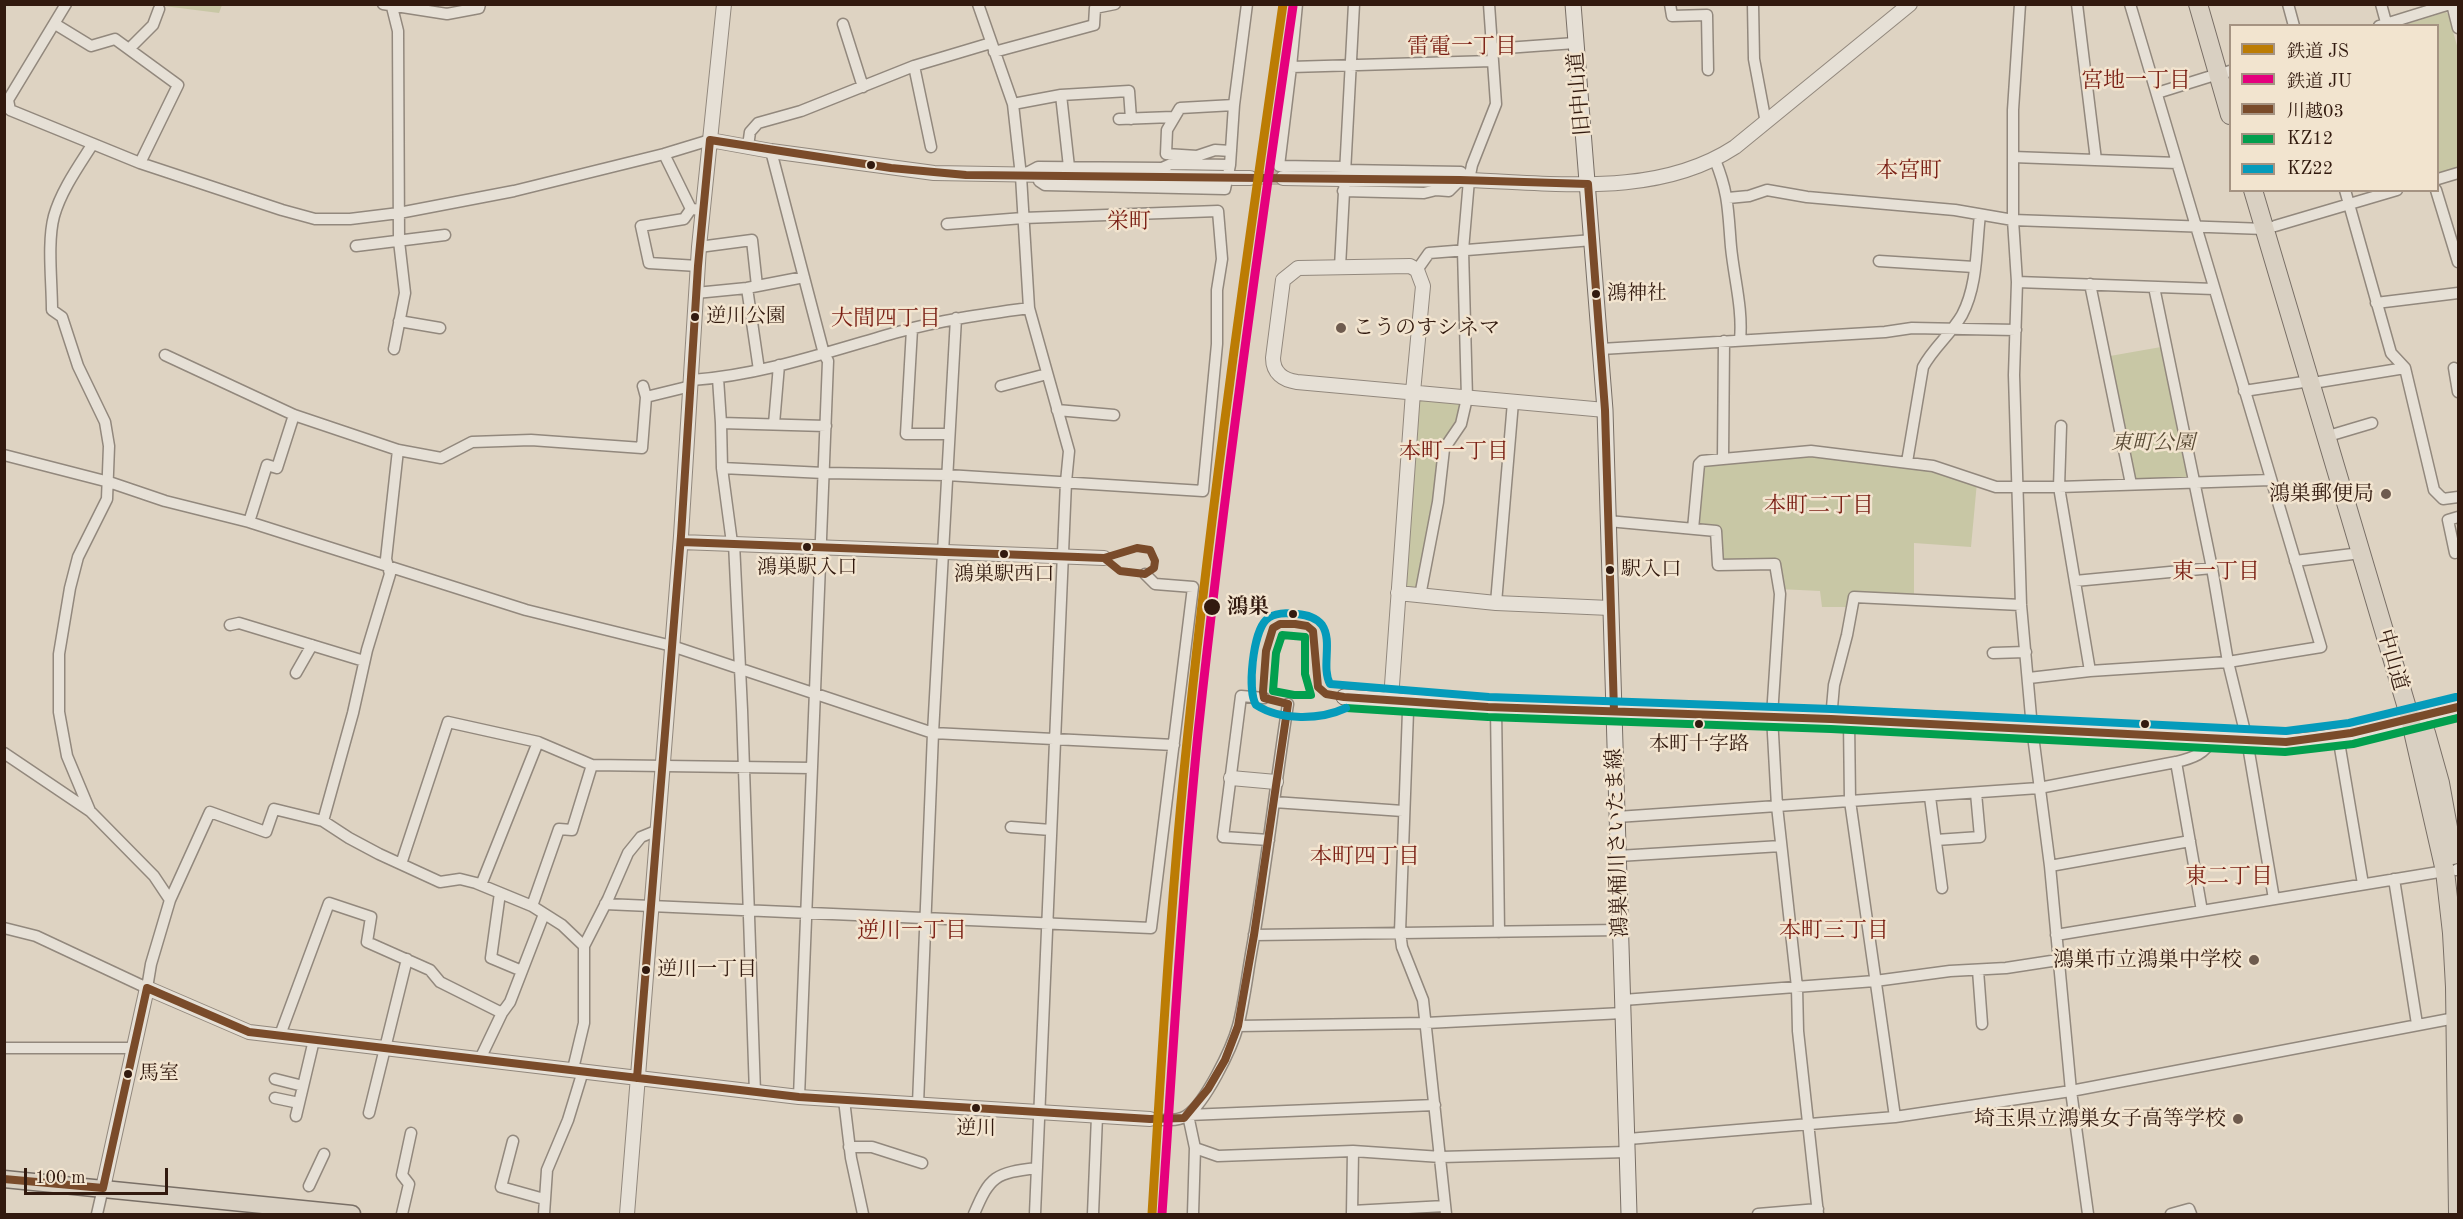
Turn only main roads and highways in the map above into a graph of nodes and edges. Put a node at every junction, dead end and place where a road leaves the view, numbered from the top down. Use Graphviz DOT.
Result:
graph roads {
  1 [pos="1573,4"];
  2 [pos="2198,4"];
  3 [pos="2209,4"];
  4 [pos="2227,74"];
  5 [pos="2229,101"];
  6 [pos="1588,184"];
  7 [pos="2254,192"];
  8 [pos="2265,192"];
  9 [pos="2270,228"];
  10 [pos="2314,382"];
  11 [pos="1344,697"];
  12 [pos="1614,711"];
  13 [pos="2415,717"];
  14 [pos="2453,870"];
  15 [pos="2458,891"];
  16 [pos="4,1179"];
  17 [pos="351,1214"];
  18 [pos="2457,1214"];
  19 [pos="1629,1215"];
  1 -- 6 [label="main road, 旧中山道"];
  2 -- 4 [label="highway"];
  3 -- 4 [label="highway"];
  4 -- 5 [label="highway"];
  6 -- 12 [label="main road, 鴻巣桶川さいたま線"];
  7 -- 9 [label="highway, 中山道"];
  8 -- 9 [label="highway, 中山道"];
  9 -- 10 [label="highway, 中山道"];
  10 -- 13 [label="highway, 中山道"];
  10 -- 13 [label="highway, 中山道"];
  11 -- 12 [label="main road"];
  12 -- 13 [label="main road"];
  12 -- 19 [label="main road, 鴻巣桶川さいたま線"];
  13 -- 14 [label="highway, 中山道"];
  14 -- 15 [label="highway, 中山道"];
  14 -- 18 [label="highway, 中山道"];
  16 -- 17 [label="main road"];
}
